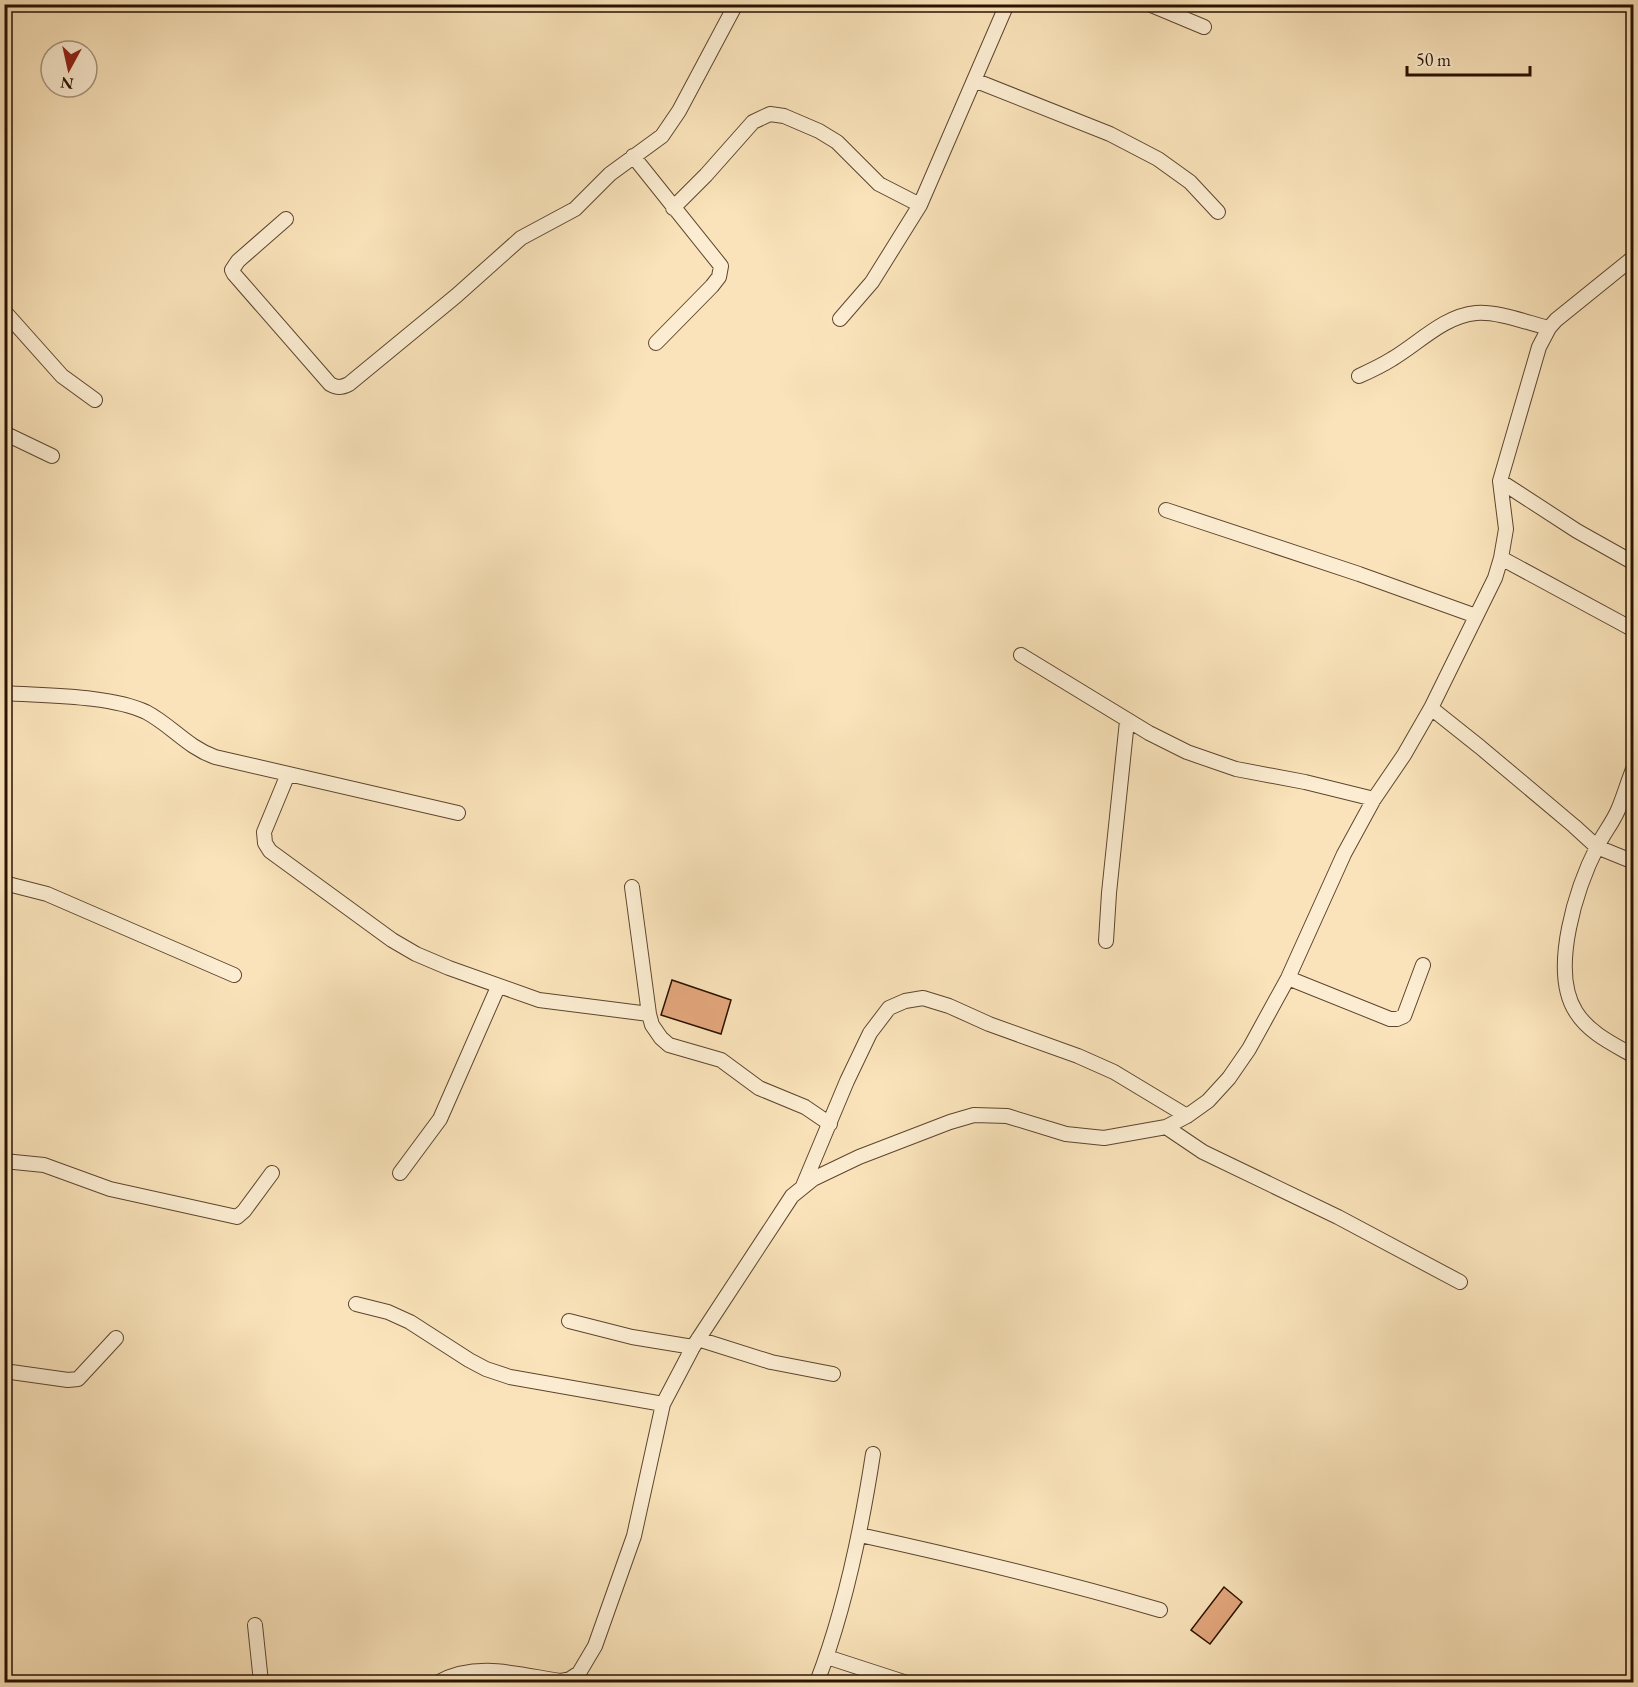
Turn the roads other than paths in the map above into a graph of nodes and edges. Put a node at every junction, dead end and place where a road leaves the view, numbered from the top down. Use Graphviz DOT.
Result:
graph roads {
  1 [pos="736,4"];
  2 [pos="1007,4"];
  3 [pos="1149,4"];
  4 [pos="1204,27"];
  5 [pos="974,80"];
  6 [pos="633,156"];
  7 [pos="920,205"];
  8 [pos="674,208"];
  9 [pos="1218,212"];
  10 [pos="286,219"];
  11 [pos="1634,257"];
  12 [pos="4,311"];
  13 [pos="840,319"];
  14 [pos="1549,328"];
  15 [pos="656,343"];
  16 [pos="1359,376"];
  17 [pos="95,400"];
  18 [pos="4,433"];
  19 [pos="52,456"];
  20 [pos="1500,481"];
  21 [pos="1166,510"];
  22 [pos="1501,558"];
  23 [pos="1634,563"];
  24 [pos="1476,616"];
  25 [pos="1634,630"];
  26 [pos="1021,655"];
  27 [pos="4,693"];
  28 [pos="1431,708"];
  29 [pos="1127,720"];
  30 [pos="1634,767"];
  31 [pos="288,774"];
  32 [pos="1630,783"];
  33 [pos="1374,800"];
  34 [pos="458,813"];
  35 [pos="1597,848"];
  36 [pos="1634,862"];
  37 [pos="4,883"];
  38 [pos="632,887"];
  39 [pos="1106,941"];
  40 [pos="1423,965"];
  41 [pos="234,975"];
  42 [pos="1288,978"];
  43 [pos="498,987"];
  44 [pos="649,1014"];
  45 [pos="1634,1056"];
  46 [pos="1187,1116"];
  47 [pos="830,1124"];
  48 [pos="1166,1127"];
  49 [pos="4,1161"];
  50 [pos="272,1173"];
  51 [pos="400,1173"];
  52 [pos="802,1188"];
  53 [pos="1460,1282"];
  54 [pos="356,1304"];
  55 [pos="569,1321"];
  56 [pos="116,1338"];
  57 [pos="696,1343"];
  58 [pos="4,1371"];
  59 [pos="833,1374"];
  60 [pos="663,1404"];
  61 [pos="873,1454"];
  62 [pos="860,1535"];
  63 [pos="1160,1610"];
  64 [pos="255,1625"];
  65 [pos="827,1657"];
  66 [pos="561,1682"];
  67 [pos="261,1683"];
  68 [pos="439,1683"];
  69 [pos="817,1683"];
  70 [pos="904,1683"];
  1 -- 6 [label="street"];
  2 -- 5 [label="street"];
  3 -- 4 [label="street"];
  5 -- 7 [label="street"];
  5 -- 9 [label="street"];
  6 -- 8 [label="street"];
  6 -- 10 [label="street"];
  7 -- 8 [label="street"];
  7 -- 13 [label="street"];
  8 -- 15 [label="street"];
  11 -- 14 [label="street"];
  12 -- 17 [label="street"];
  14 -- 16 [label="street"];
  14 -- 20 [label="street"];
  18 -- 19 [label="street"];
  20 -- 22 [label="street"];
  20 -- 23 [label="street"];
  21 -- 24 [label="street"];
  22 -- 24 [label="street"];
  22 -- 25 [label="street"];
  24 -- 28 [label="street"];
  26 -- 29 [label="street"];
  27 -- 31 [label="street"];
  28 -- 33 [label="street"];
  28 -- 35 [label="street"];
  29 -- 33 [label="street"];
  29 -- 39 [label="street"];
  30 -- 32 [label="street"];
  31 -- 34 [label="street"];
  31 -- 43 [label="street"];
  32 -- 35 [label="street"];
  33 -- 42 [label="street"];
  35 -- 36 [label="street"];
  35 -- 45 [label="street"];
  37 -- 41 [label="street"];
  38 -- 44 [label="street"];
  40 -- 42 [label="street"];
  42 -- 46 [label="street"];
  43 -- 44 [label="street"];
  43 -- 51 [label="street"];
  44 -- 47 [label="street"];
  46 -- 47 [label="street"];
  46 -- 48 [label="street"];
  47 -- 52 [label="street"];
  48 -- 52 [label="street"];
  48 -- 53 [label="street"];
  49 -- 50 [label="street"];
  52 -- 57 [label="street"];
  54 -- 60 [label="street"];
  55 -- 57 [label="street"];
  56 -- 58 [label="street"];
  57 -- 59 [label="street"];
  57 -- 60 [label="street"];
  60 -- 66 [label="street"];
  61 -- 62 [label="street"];
  62 -- 63 [label="street"];
  62 -- 65 [label="street"];
  64 -- 67 [label="street"];
  65 -- 69 [label="street"];
  65 -- 70 [label="street"];
  66 -- 68 [label="street"];
}
